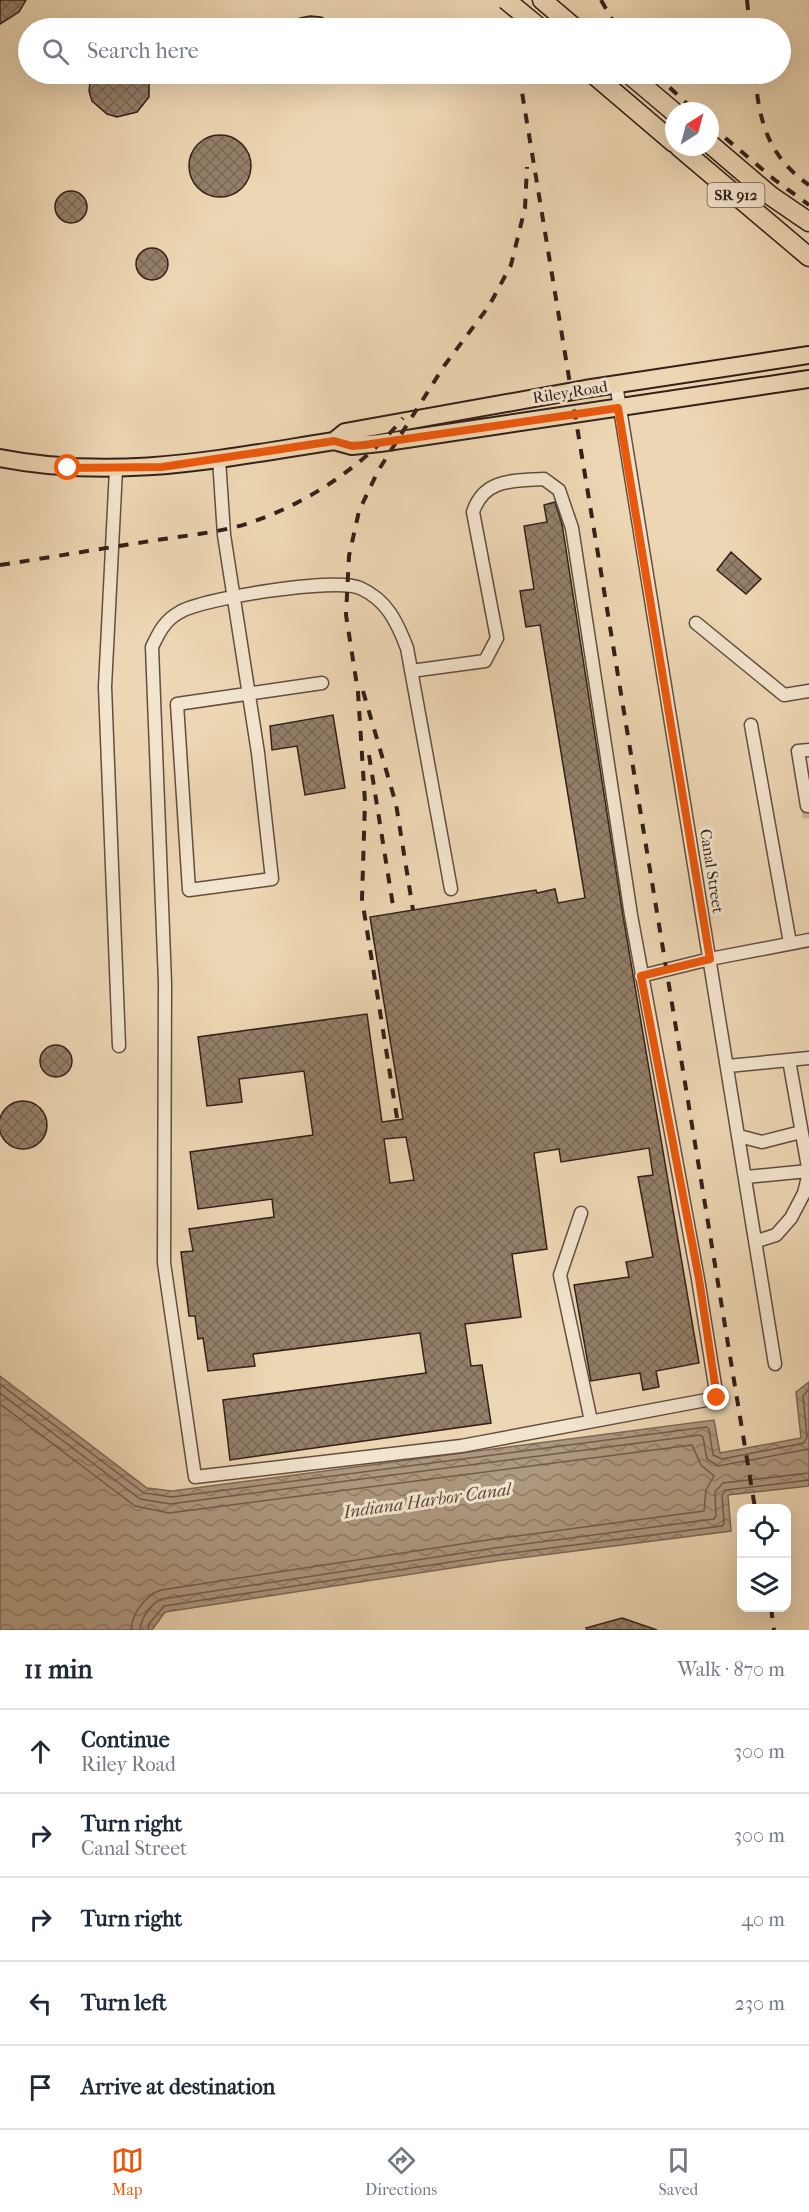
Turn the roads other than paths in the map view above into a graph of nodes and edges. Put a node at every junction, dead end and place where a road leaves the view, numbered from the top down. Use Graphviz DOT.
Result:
graph roads {
  1 [pos="506,0"];
  2 [pos="542,0"];
  3 [pos="528,18"];
  4 [pos="563,18"];
  5 [pos="605,84"];
  6 [pos="641,84"];
  7 [pos="665,104"];
  8 [pos="665,135"];
  9 [pos="719,152"];
  10 [pos="690,156"];
  11 [pos="809,222"];
  12 [pos="809,257"];
  13 [pos="809,355"];
  14 [pos="809,379"];
  15 [pos="616,384"];
  16 [pos="618,408"];
  17 [pos="334,441"];
  18 [pos="0,458"];
  19 [pos="219,459"];
  20 [pos="116,469"];
  21 [pos="234,596"];
  22 [pos="696,623"];
  23 [pos="411,671"];
  24 [pos="322,683"];
  25 [pos="809,691"];
  26 [pos="249,695"];
  27 [pos="751,725"];
  28 [pos="809,750"];
  29 [pos="807,806"];
  30 [pos="451,889"];
  31 [pos="809,940"];
  32 [pos="790,943"];
  33 [pos="710,959"];
  34 [pos="641,976"];
  35 [pos="119,1046"];
  36 [pos="809,1058"];
  37 [pos="789,1060"];
  38 [pos="728,1066"];
  39 [pos="801,1132"];
  40 [pos="739,1136"];
  41 [pos="808,1171"];
  42 [pos="746,1177"];
  43 [pos="581,1213"];
  44 [pos="757,1241"];
  45 [pos="774,1364"];
  46 [pos="591,1420"];
  1 -- 3 [label="highway, bridge"];
  2 -- 4 [label="highway"];
  5 -- 8 [label="highway"];
  6 -- 7 [label="highway"];
  9 -- 11 [label="highway"];
  10 -- 12 [label="highway, SR 912"];
  13 -- 15 [label="main road, Riley Road"];
  14 -- 16 [label="main road, Riley Road"];
  15 -- 16 [label="street, Canal Street"];
  15 -- 17 [label="main road, Riley Road"];
  16 -- 17 [label="main road, Riley Road"];
  16 -- 33 [label="street, Canal Street"];
  17 -- 19 [label="main road, Riley Road"];
  18 -- 20 [label="main road, Riley Road"];
  19 -- 20 [label="main road, Riley Road"];
  19 -- 21 [label="street"];
  20 -- 35 [label="street"];
  21 -- 23 [label="street"];
  21 -- 26 [label="street"];
  21 -- 46 [label="street"];
  22 -- 25 [label="street"];
  23 -- 30 [label="street"];
  23 -- 34 [label="street"];
  24 -- 26 [label="street"];
  26 -- 26 [label="street"];
  27 -- 32 [label="street"];
  28 -- 29 [label="street"];
  31 -- 32 [label="street"];
  32 -- 33 [label="street"];
  33 -- 34 [label="street"];
  33 -- 38 [label="street, Canal Street"];
  34 -- 46 [label="street"];
  36 -- 37 [label="street"];
  37 -- 38 [label="street"];
  37 -- 39 [label="street"];
  38 -- 40 [label="street, Canal Street"];
  39 -- 40 [label="street"];
  39 -- 41 [label="street"];
  40 -- 42 [label="street, Canal Street"];
  41 -- 42 [label="street"];
  41 -- 44 [label="street"];
  42 -- 44 [label="street, Canal Street"];
  43 -- 46 [label="street"];
  44 -- 45 [label="street, Canal Street"];
}
